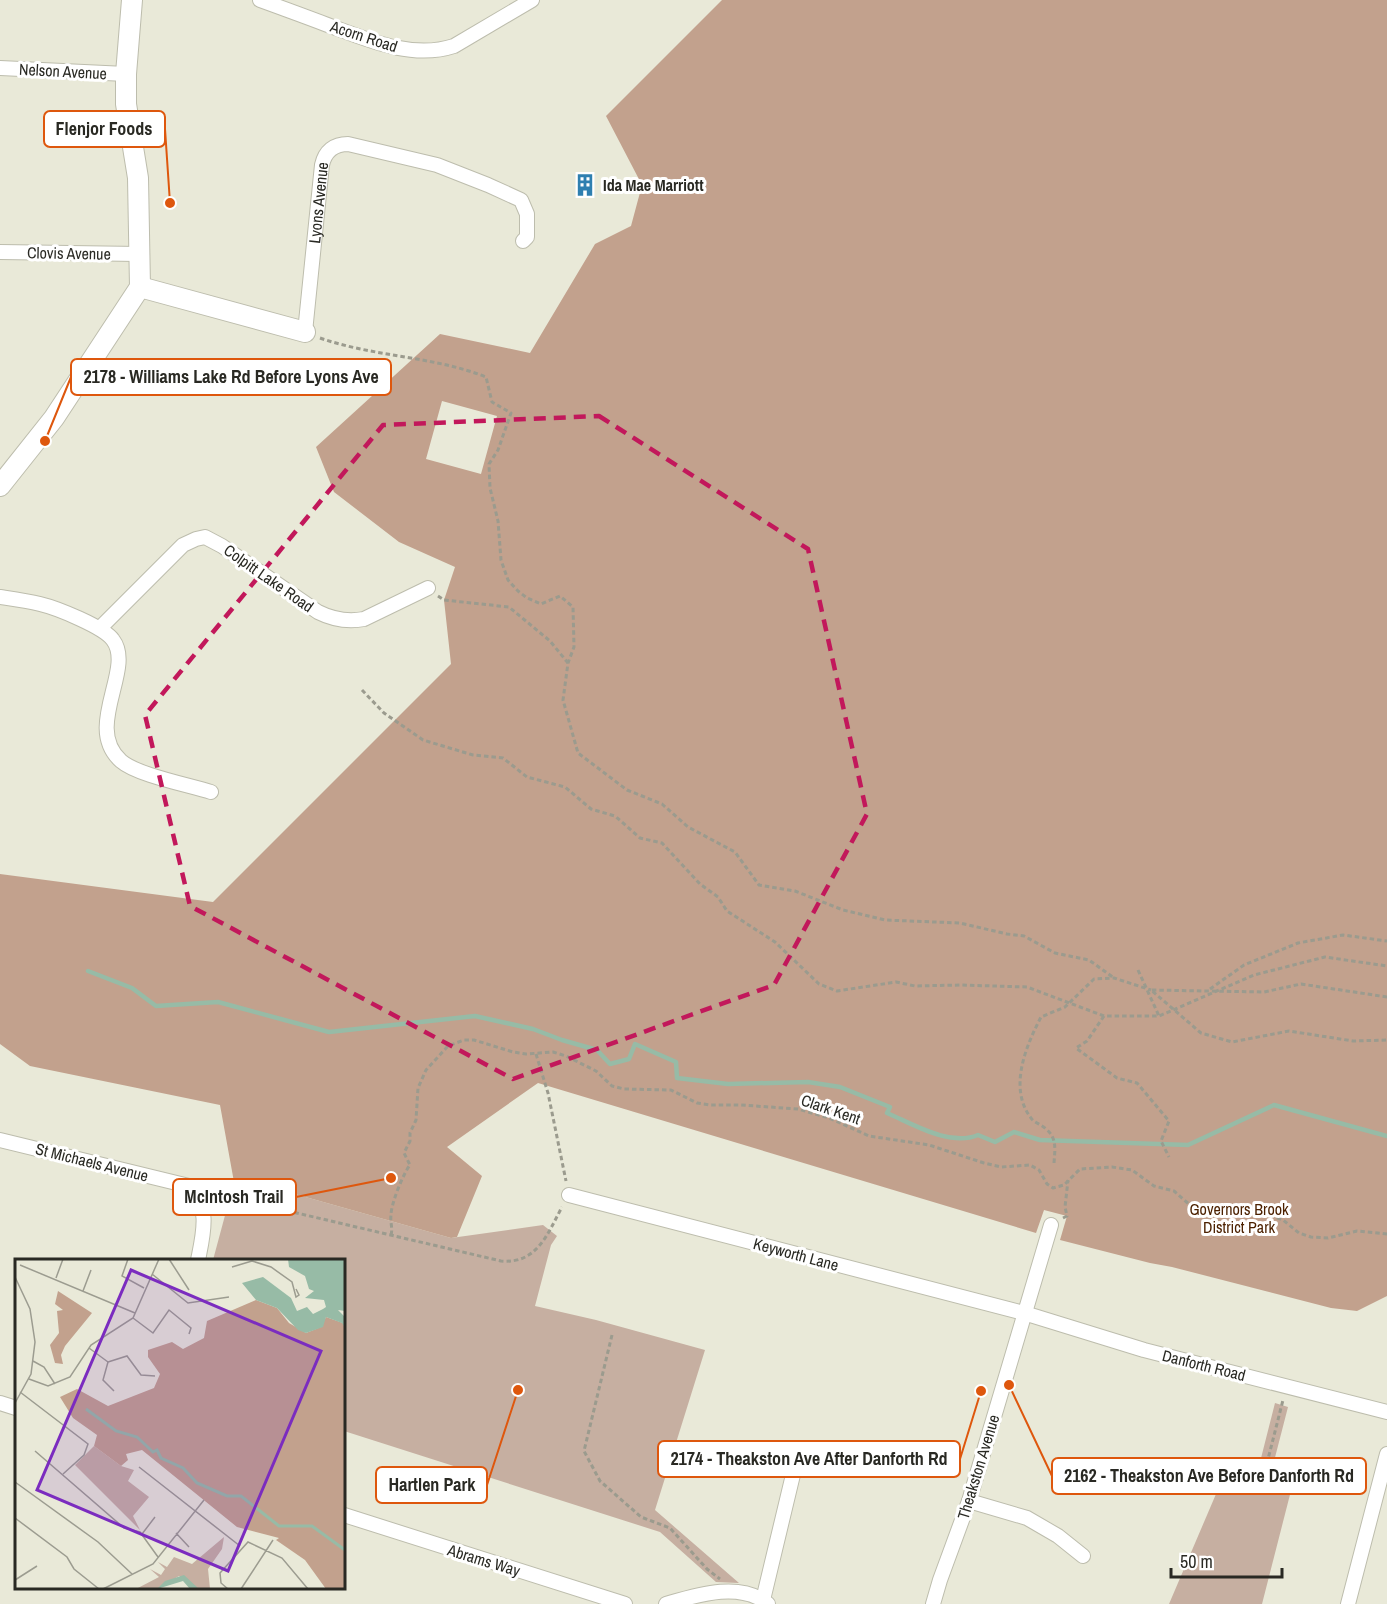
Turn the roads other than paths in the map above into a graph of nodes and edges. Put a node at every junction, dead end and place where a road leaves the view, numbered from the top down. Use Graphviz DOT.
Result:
graph roads {
  1 [pos="132,0"];
  2 [pos="260,0"];
  3 [pos="532,0"];
  4 [pos="0,68"];
  5 [pos="126,74"];
  6 [pos="523,241"];
  7 [pos="0,252"];
  8 [pos="138,254"];
  9 [pos="141,287"];
  10 [pos="305,332"];
  11 [pos="0,486"];
  12 [pos="428,588"];
  13 [pos="0,597"];
  14 [pos="100,628"];
  15 [pos="212,792"];
  16 [pos="0,1140"];
  17 [pos="569,1195"];
  18 [pos="1051,1225"];
  19 [pos="198,1259"];
  20 [pos="1023,1313"];
  21 [pos="0,1403"];
  22 [pos="15,1408"];
  23 [pos="1387,1412"];
  24 [pos="1387,1454"];
  25 [pos="797,1458"];
  26 [pos="969,1501"];
  27 [pos="345,1515"];
  28 [pos="1083,1556"];
  29 [pos="765,1602"];
  30 [pos="626,1604"];
  31 [pos="666,1604"];
  32 [pos="933,1604"];
  33 [pos="1348,1604"];
  1 -- 5 [label="main road"];
  2 -- 3 [label="street, Acorn Road"];
  4 -- 5 [label="street, Nelson Avenue"];
  5 -- 8 [label="main road"];
  6 -- 10 [label="street, Lyons Avenue"];
  7 -- 8 [label="street, Clovis Avenue"];
  8 -- 9 [label="main road"];
  9 -- 10 [label="main road"];
  9 -- 11 [label="main road"];
  12 -- 14 [label="street, Colpitt Lake Road"];
  13 -- 14 [label="street"];
  14 -- 15 [label="street"];
  16 -- 19 [label="street, St Michaels Avenue"];
  17 -- 20 [label="street, Keyworth Lane"];
  18 -- 20 [label="street, Theakston Avenue"];
  20 -- 23 [label="street, Danforth Road"];
  20 -- 26 [label="street, Theakston Avenue"];
  21 -- 22 [label="street"];
  24 -- 33 [label="street"];
  25 -- 29 [label="street"];
  26 -- 28 [label="street"];
  26 -- 32 [label="street, Theakston Avenue"];
  27 -- 30 [label="street, Abrams Way"];
  29 -- 31 [label="street"];
}
